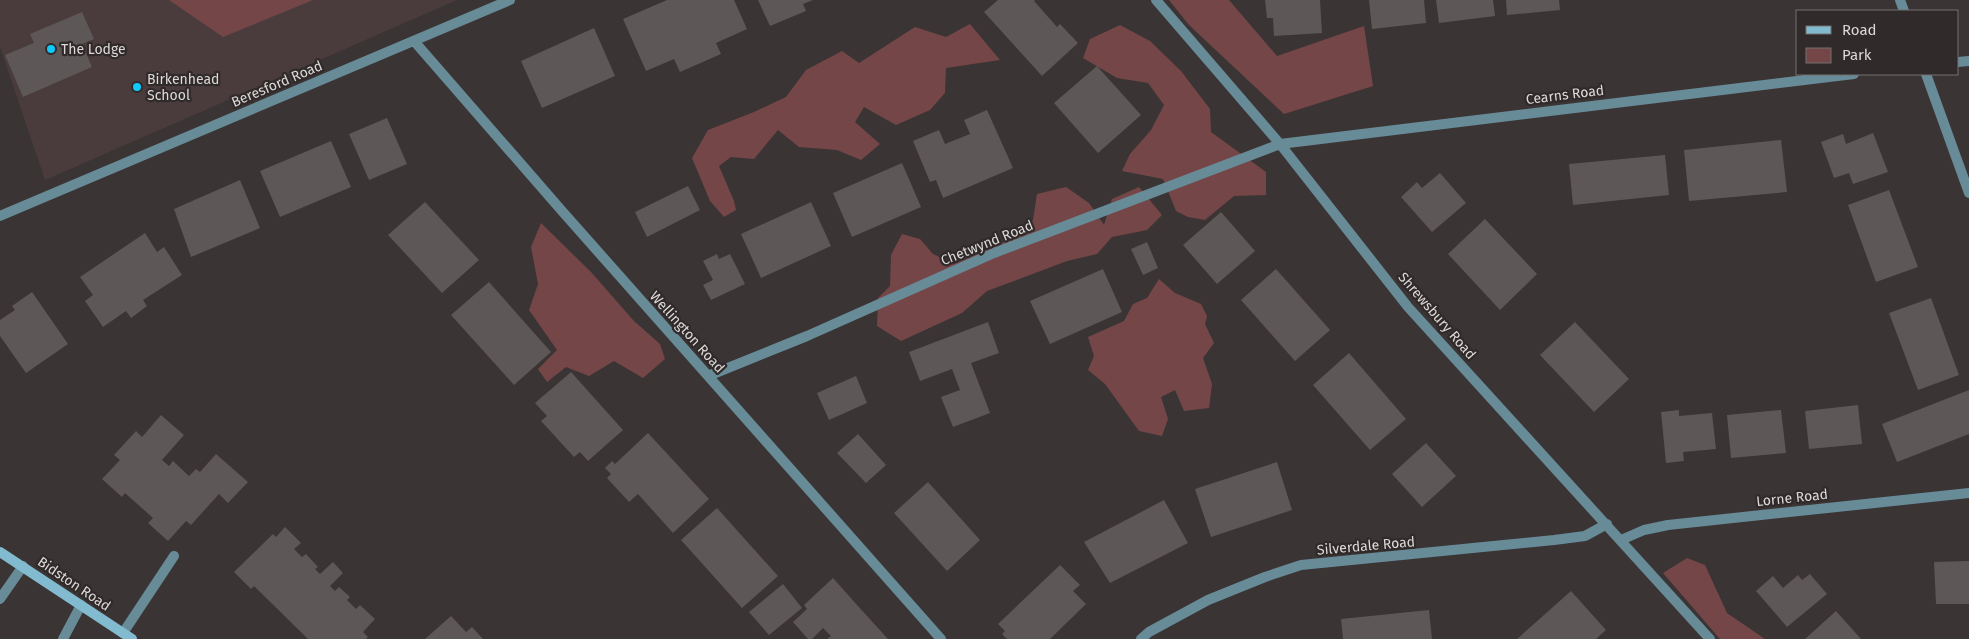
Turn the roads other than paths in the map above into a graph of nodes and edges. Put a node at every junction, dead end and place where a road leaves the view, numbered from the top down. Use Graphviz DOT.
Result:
graph roads {
  1 [pos="510,0"];
  2 [pos="1156,0"];
  3 [pos="414,41"];
  4 [pos="1846,75"];
  5 [pos="1926,75"];
  6 [pos="1280,144"];
  7 [pos="1969,193"];
  8 [pos="0,216"];
  9 [pos="708,376"];
  10 [pos="1969,493"];
  11 [pos="1607,524"];
  12 [pos="1621,540"];
  13 [pos="0,552"];
  14 [pos="174,556"];
  15 [pos="23,566"];
  16 [pos="0,599"];
  17 [pos="81,605"];
  18 [pos="123,633"];
  19 [pos="63,639"];
  20 [pos="132,639"];
  21 [pos="942,639"];
  22 [pos="1141,639"];
  23 [pos="1710,639"];
  1 -- 3 [label="street, Beresford Road"];
  2 -- 6 [label="street, Shrewsbury Road"];
  3 -- 8 [label="street, Beresford Road"];
  3 -- 9 [label="street, Wellington Road"];
  4 -- 6 [label="street, Cearns Road"];
  5 -- 7 [label="street"];
  6 -- 9 [label="street, Chetwynd Road"];
  6 -- 11 [label="street, Shrewsbury Road"];
  9 -- 21 [label="street, Wellington Road"];
  10 -- 12 [label="street, Lorne Road"];
  11 -- 12 [label="street, Shrewsbury Road"];
  11 -- 22 [label="street, Silverdale Road"];
  12 -- 23 [label="street, Shrewsbury Road"];
  13 -- 15 [label="main road, Bidston Road"];
  14 -- 18 [label="street"];
  15 -- 16 [label="street"];
  15 -- 17 [label="main road, Bidston Road"];
  17 -- 18 [label="main road, Bidston Road"];
  17 -- 19 [label="street"];
  18 -- 20 [label="main road, Bidston Road"];
}
